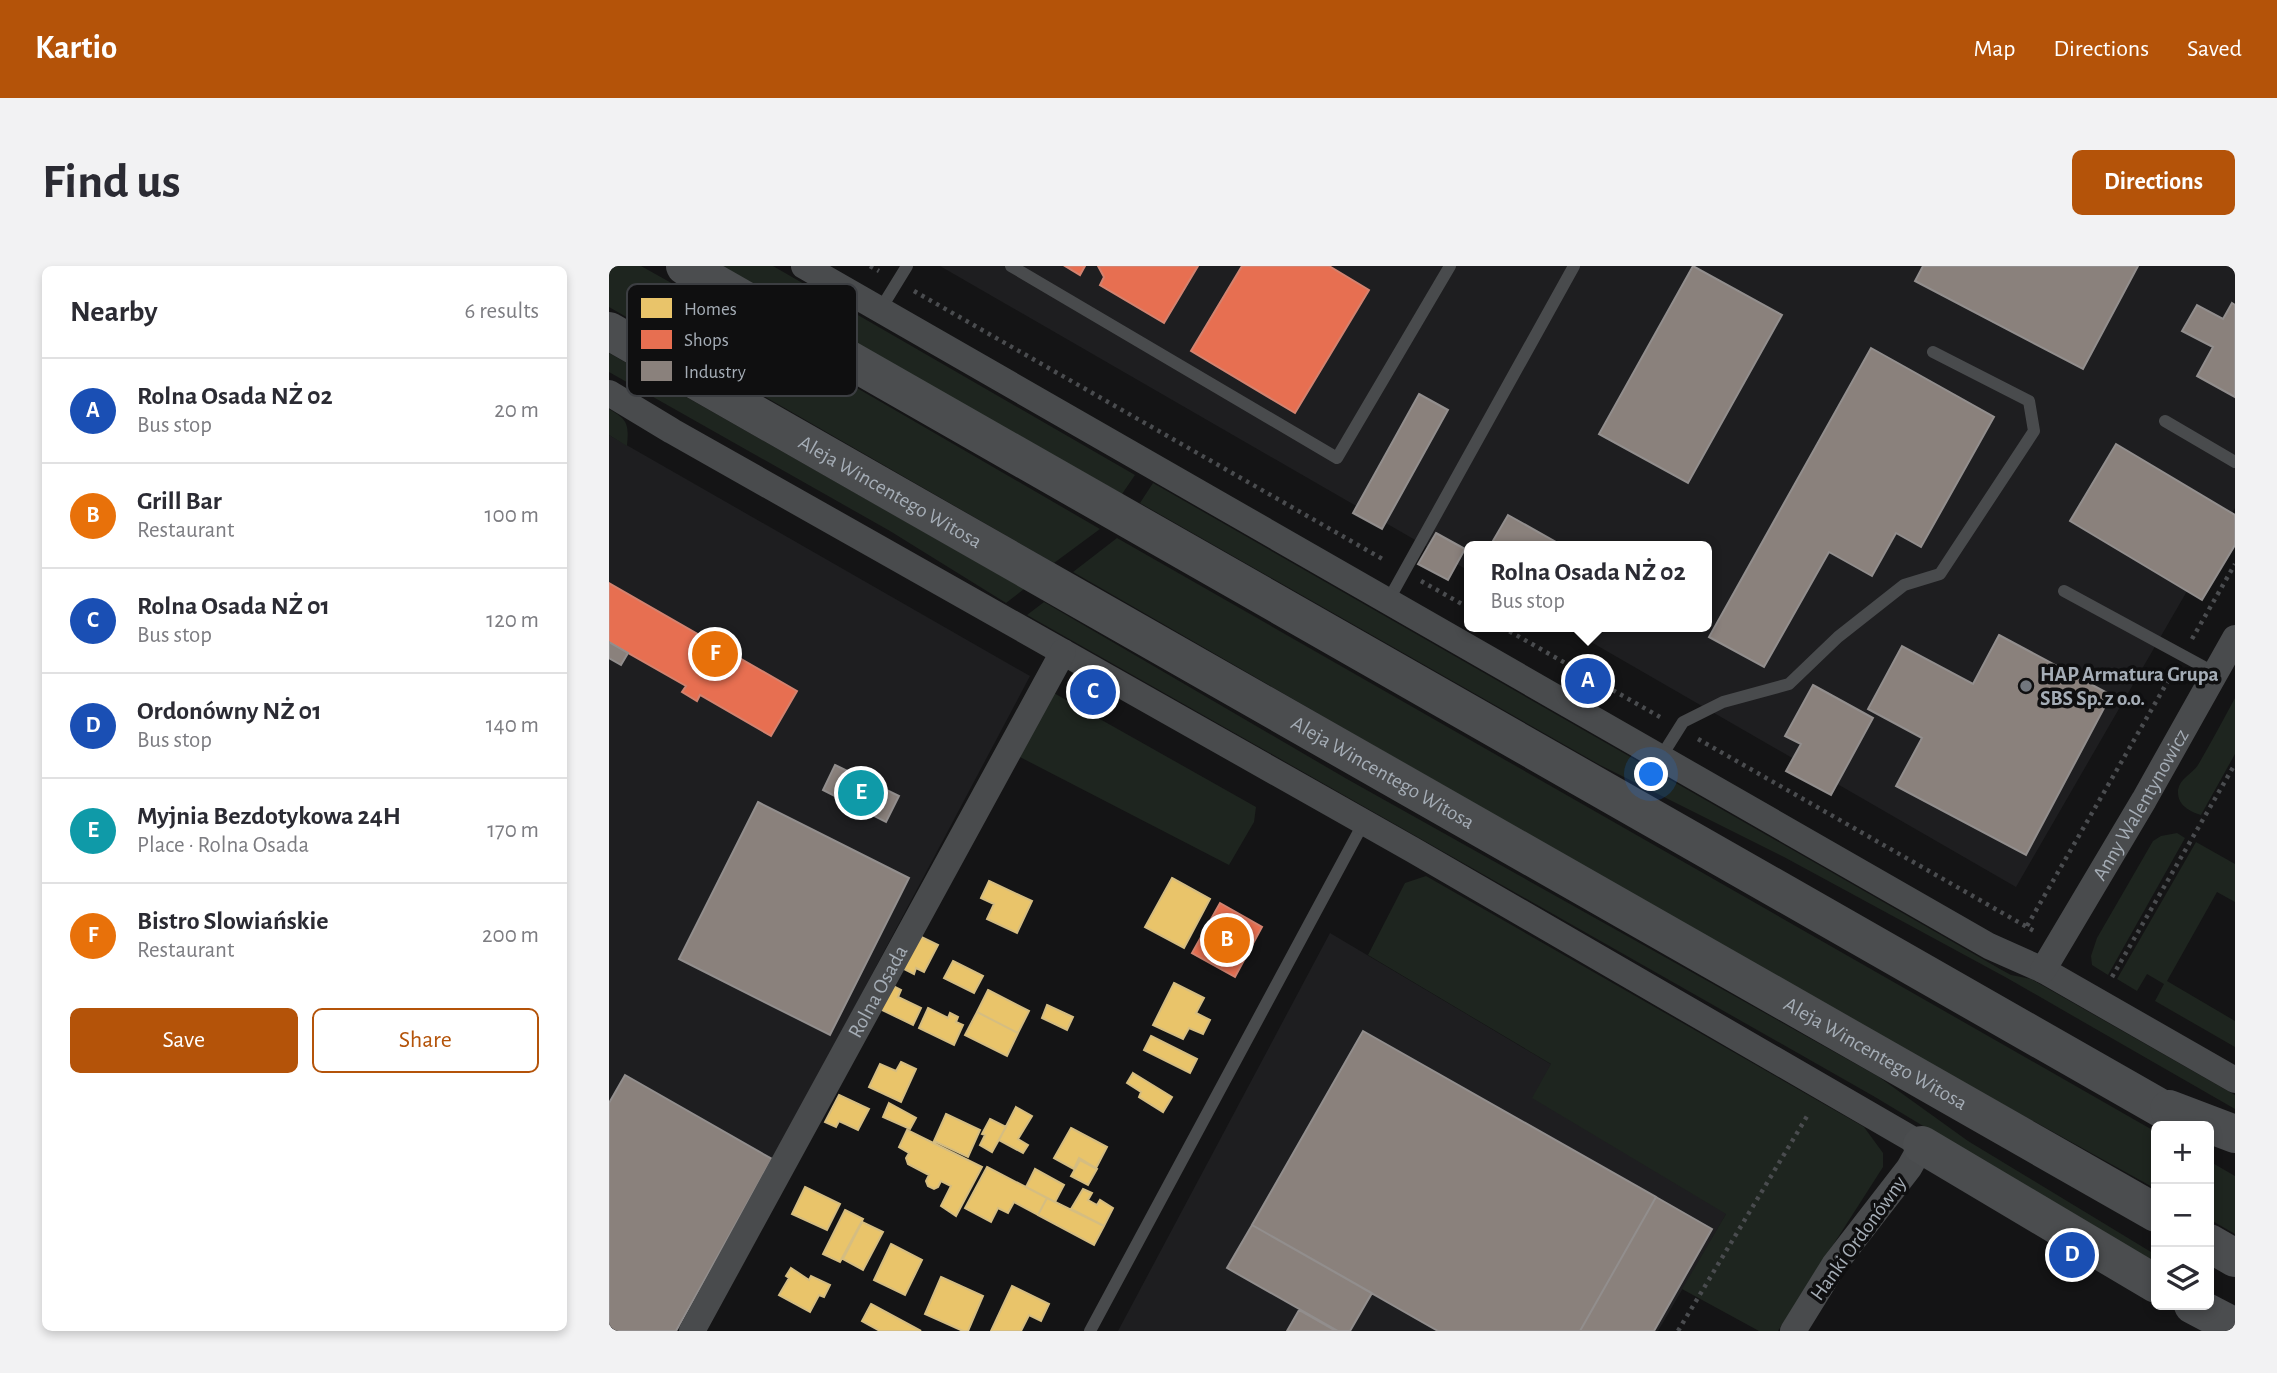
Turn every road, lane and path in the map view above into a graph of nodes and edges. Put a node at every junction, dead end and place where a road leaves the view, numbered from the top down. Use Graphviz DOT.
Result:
graph roads {
  1 [pos="685,266"];
  2 [pos="804,266"];
  3 [pos="870,266"];
  4 [pos="907,266"];
  5 [pos="1011,266"];
  6 [pos="1574,266"];
  7 [pos="1445,268"];
  8 [pos="897,282"];
  9 [pos="717,284"];
  10 [pos="835,284"];
  11 [pos="857,297"];
  12 [pos="880,310"];
  13 [pos="609,331"];
  14 [pos="627,341"];
  15 [pos="1933,352"];
  16 [pos="857,364"];
  17 [pos="609,393"];
  18 [pos="723,396"];
  19 [pos="2165,421"];
  20 [pos="2235,462"];
  21 [pos="2235,564"];
  22 [pos="1405,571"];
  23 [pos="2064,592"];
  24 [pos="1388,601"];
  25 [pos="1464,605"];
  26 [pos="1511,632"];
  27 [pos="2235,638"];
  28 [pos="1063,652"];
  29 [pos="2182,656"];
  30 [pos="2215,673"];
  31 [pos="1679,728"];
  32 [pos="1661,757"];
  33 [pos="2235,764"];
  34 [pos="1364,822"];
  35 [pos="2043,970"];
  36 [pos="2109,981"];
  37 [pos="2235,1080"];
  38 [pos="2148,1101"];
  39 [pos="1812,1108"];
  40 [pos="2183,1121"];
  41 [pos="2235,1134"];
  42 [pos="2214,1139"];
  43 [pos="1922,1145"];
  44 [pos="2235,1151"];
  45 [pos="2151,1210"];
  46 [pos="2214,1246"];
  47 [pos="2235,1258"];
  48 [pos="2151,1281"];
  49 [pos="2203,1310"];
  50 [pos="2235,1327"];
  51 [pos="692,1331"];
  52 [pos="1090,1331"];
  53 [pos="1678,1331"];
  54 [pos="1793,1331"];
  1 -- 9 [label="main road"];
  2 -- 10 [label="street"];
  3 -- 8 [label="path"];
  4 -- 8 [label="lane"];
  5 -- 7 [label="lane"];
  6 -- 22 [label="lane"];
  8 -- 12 [label="lane"];
  8 -- 22 [label="path"];
  11 -- 12 [label="street"];
  12 -- 24 [label="street"];
  13 -- 14 [label="main road, Aleja Wincentego Witosa"];
  15 -- 31 [label="lane"];
  16 -- 38 [label="main road"];
  17 -- 28 [label="street"];
  18 -- 45 [label="main road, Aleja Wincentego Witosa"];
  19 -- 20 [label="lane"];
  21 -- 29 [label="path"];
  22 -- 24 [label="lane"];
  22 -- 25 [label="path"];
  23 -- 29 [label="lane"];
  24 -- 32 [label="street"];
  26 -- 31 [label="path"];
  27 -- 30 [label="street, Anny Walentynowicz"];
  28 -- 34 [label="street"];
  28 -- 51 [label="street, Rolna Osada"];
  29 -- 30 [label="lane"];
  29 -- 31 [label="path"];
  30 -- 35 [label="street, Anny Walentynowicz"];
  31 -- 32 [label="lane"];
  32 -- 35 [label="street"];
  33 -- 36 [label="path"];
  34 -- 43 [label="street"];
  34 -- 52 [label="lane"];
  35 -- 37 [label="street"];
  38 -- 40 [label="main road"];
  38 -- 41 [label="main road"];
  39 -- 53 [label="path"];
  42 -- 44 [label="main road"];
  43 -- 48 [label="main road"];
  43 -- 54 [label="street, Hanki Ordonówny"];
  46 -- 47 [label="main road"];
  49 -- 50 [label="main road"];
}
